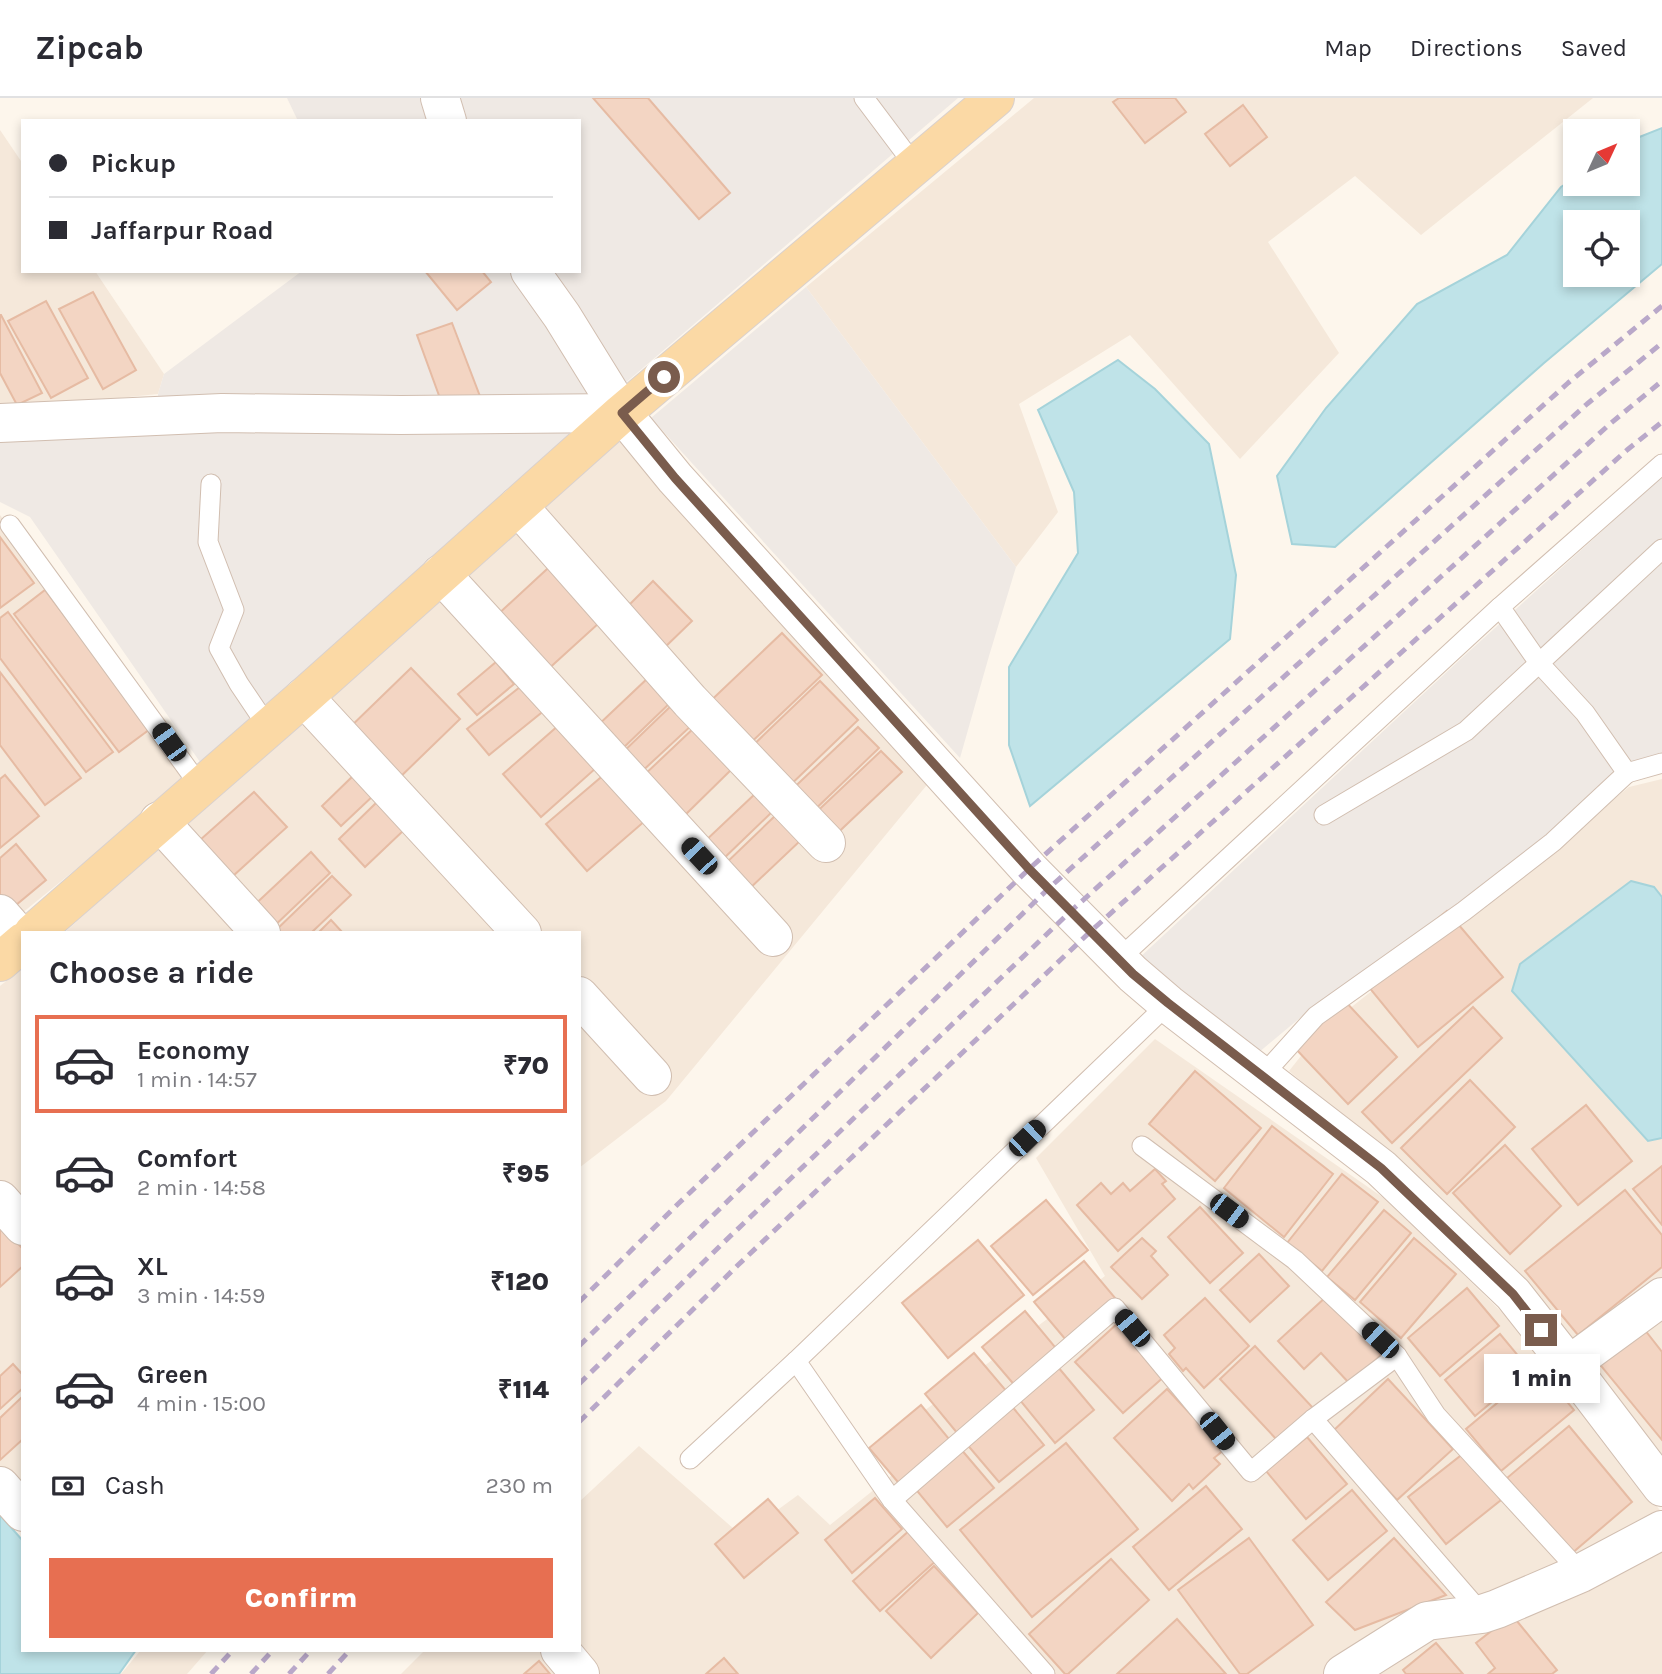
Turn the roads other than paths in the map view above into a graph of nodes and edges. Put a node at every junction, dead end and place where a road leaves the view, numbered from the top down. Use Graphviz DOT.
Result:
graph roads {
  1 [pos="440,98"];
  2 [pos="864,98"];
  3 [pos="995,98"];
  4 [pos="446,119"];
  5 [pos="915,166"];
  6 [pos="531,273"];
  7 [pos="622,413"];
  8 [pos="0,423"];
  9 [pos="1662,464"];
  10 [pos="211,484"];
  11 [pos="518,506"];
  12 [pos="10,525"];
  13 [pos="1662,549"];
  14 [pos="441,575"];
  15 [pos="1500,607"];
  16 [pos="1539,663"];
  17 [pos="304,697"];
  18 [pos="268,727"];
  19 [pos="1662,763"];
  20 [pos="1627,773"];
  21 [pos="200,786"];
  22 [pos="1324,815"];
  23 [pos="159,821"];
  24 [pos="826,844"];
  25 [pos="0,914"];
  26 [pos="35,931"];
  27 [pos="259,931"];
  28 [pos="520,931"];
  29 [pos="773,937"];
  30 [pos="21,939"];
  31 [pos="21,943"];
  32 [pos="1119,959"];
  33 [pos="0,962"];
  34 [pos="581,998"];
  35 [pos="1168,1003"];
  36 [pos="652,1076"];
  37 [pos="1262,1076"];
  38 [pos="1142,1146"];
  39 [pos="0,1200"];
  40 [pos="21,1224"];
  41 [pos="1662,1297"];
  42 [pos="1397,1356"];
  43 [pos="796,1361"];
  44 [pos="1570,1365"];
  45 [pos="1313,1419"];
  46 [pos="690,1459"];
  47 [pos="0,1486"];
  48 [pos="1662,1488"];
  49 [pos="892,1500"];
  50 [pos="21,1510"];
  51 [pos="1662,1530"];
  52 [pos="1580,1573"];
  53 [pos="1482,1614"];
  54 [pos="563,1652"];
  55 [pos="580,1674"];
  56 [pos="1045,1674"];
  57 [pos="1343,1674"];
  1 -- 4 [label="street"];
  2 -- 5 [label="lane"];
  3 -- 5 [label="main road"];
  5 -- 7 [label="main road"];
  6 -- 7 [label="street"];
  7 -- 8 [label="street"];
  7 -- 11 [label="main road"];
  7 -- 32 [label="street"];
  9 -- 15 [label="lane"];
  10 -- 18 [label="lane"];
  11 -- 14 [label="main road"];
  11 -- 24 [label="street"];
  12 -- 21 [label="lane"];
  13 -- 16 [label="lane"];
  14 -- 17 [label="main road"];
  14 -- 29 [label="street"];
  15 -- 16 [label="lane"];
  15 -- 32 [label="lane"];
  16 -- 20 [label="lane"];
  16 -- 22 [label="lane"];
  17 -- 18 [label="main road"];
  17 -- 28 [label="street"];
  18 -- 21 [label="main road"];
  19 -- 20 [label="lane"];
  20 -- 37 [label="lane"];
  21 -- 23 [label="main road"];
  23 -- 26 [label="main road"];
  23 -- 27 [label="street"];
  25 -- 30 [label="street"];
  31 -- 33 [label="main road"];
  32 -- 35 [label="street"];
  34 -- 36 [label="street"];
  35 -- 37 [label="street"];
  35 -- 43 [label="lane"];
  37 -- 44 [label="street"];
  38 -- 42 [label="lane"];
  39 -- 40 [label="street"];
  41 -- 44 [label="street"];
  42 -- 45 [label="lane"];
  42 -- 52 [label="lane"];
  43 -- 46 [label="lane"];
  43 -- 49 [label="lane"];
  44 -- 48 [label="street"];
  45 -- 49 [label="lane"];
  45 -- 53 [label="lane"];
  47 -- 50 [label="street"];
  49 -- 56 [label="lane"];
  51 -- 52 [label="street"];
  52 -- 53 [label="street"];
  53 -- 57 [label="street"];
  54 -- 55 [label="street"];
}
